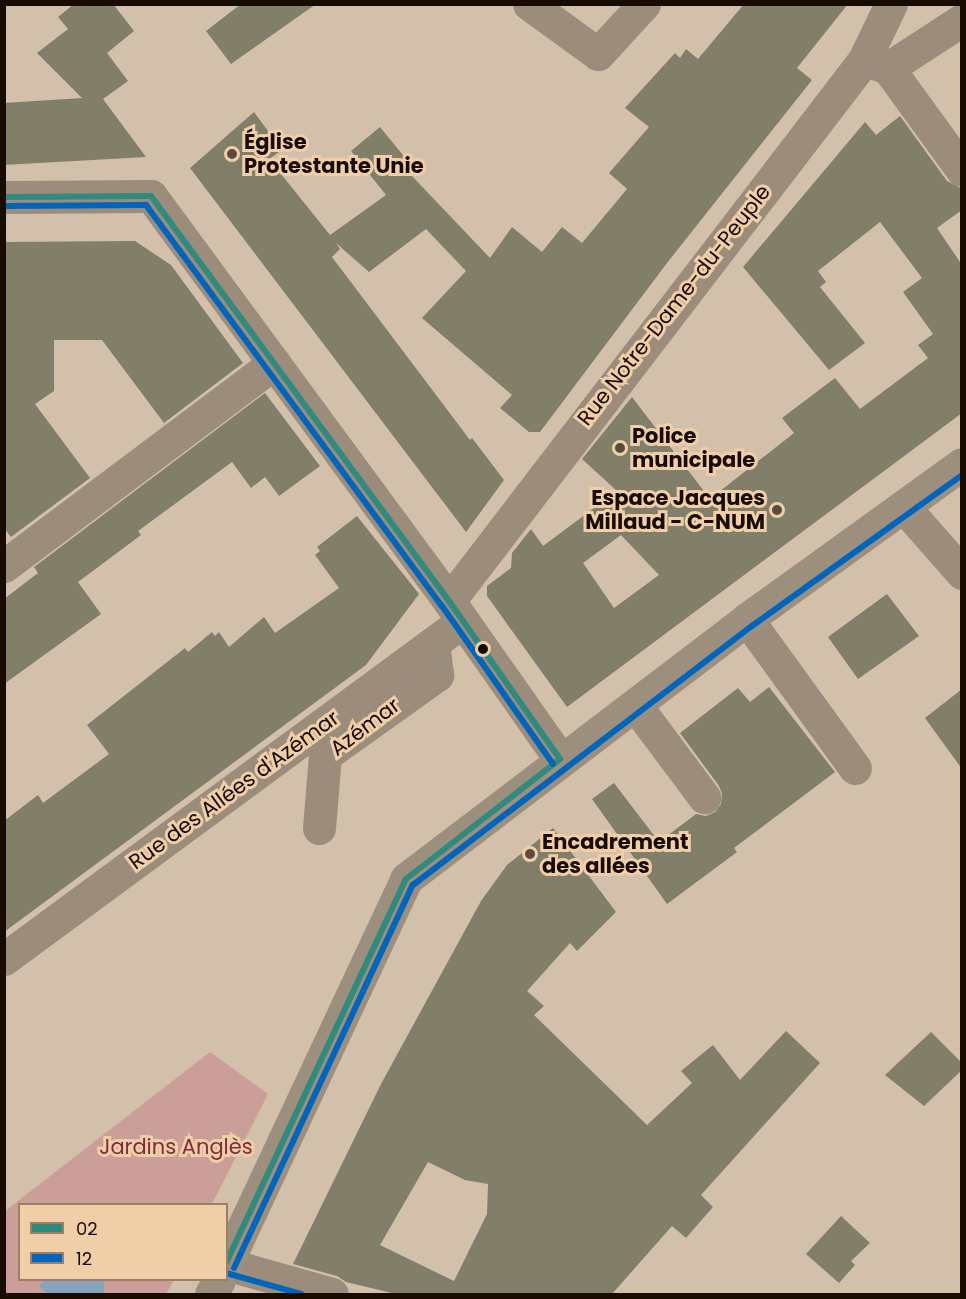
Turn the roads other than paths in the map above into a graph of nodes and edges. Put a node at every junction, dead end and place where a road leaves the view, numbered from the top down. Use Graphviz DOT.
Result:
graph roads {
  1 [pos="529,4"];
  2 [pos="644,4"];
  3 [pos="891,4"];
  4 [pos="962,20"];
  5 [pos="876,64"];
  6 [pos="962,170"];
  7 [pos="4,197"];
  8 [pos="274,363"];
  9 [pos="962,464"];
  10 [pos="904,507"];
  11 [pos="4,566"];
  12 [pos="962,573"];
  13 [pos="456,611"];
  14 [pos="747,620"];
  15 [pos="433,643"];
  16 [pos="636,706"];
  17 [pos="560,759"];
  18 [pos="855,768"];
  19 [pos="705,797"];
  20 [pos="319,828"];
  21 [pos="4,958"];
  22 [pos="228,1260"];
  23 [pos="228,1265"];
  24 [pos="332,1294"];
  1 -- 2 [label="street"];
  3 -- 5 [label="street, Rue Notre-Dame-du-Peuple"];
  4 -- 5 [label="street"];
  5 -- 6 [label="street"];
  5 -- 13 [label="street, Rue Notre-Dame-du-Peuple"];
  7 -- 8 [label="street"];
  8 -- 11 [label="street"];
  8 -- 13 [label="street"];
  9 -- 10 [label="main road"];
  10 -- 12 [label="street"];
  10 -- 14 [label="main road"];
  13 -- 15 [label="street, Rue des Allées d'Azémar"];
  13 -- 17 [label="street"];
  14 -- 16 [label="main road"];
  14 -- 18 [label="street"];
  15 -- 20 [label="street, Azémar"];
  15 -- 21 [label="street, Rue des Allées d'Azémar"];
  16 -- 17 [label="main road"];
  16 -- 19 [label="street"];
  17 -- 22 [label="main road"];
  23 -- 24 [label="street"];
}
